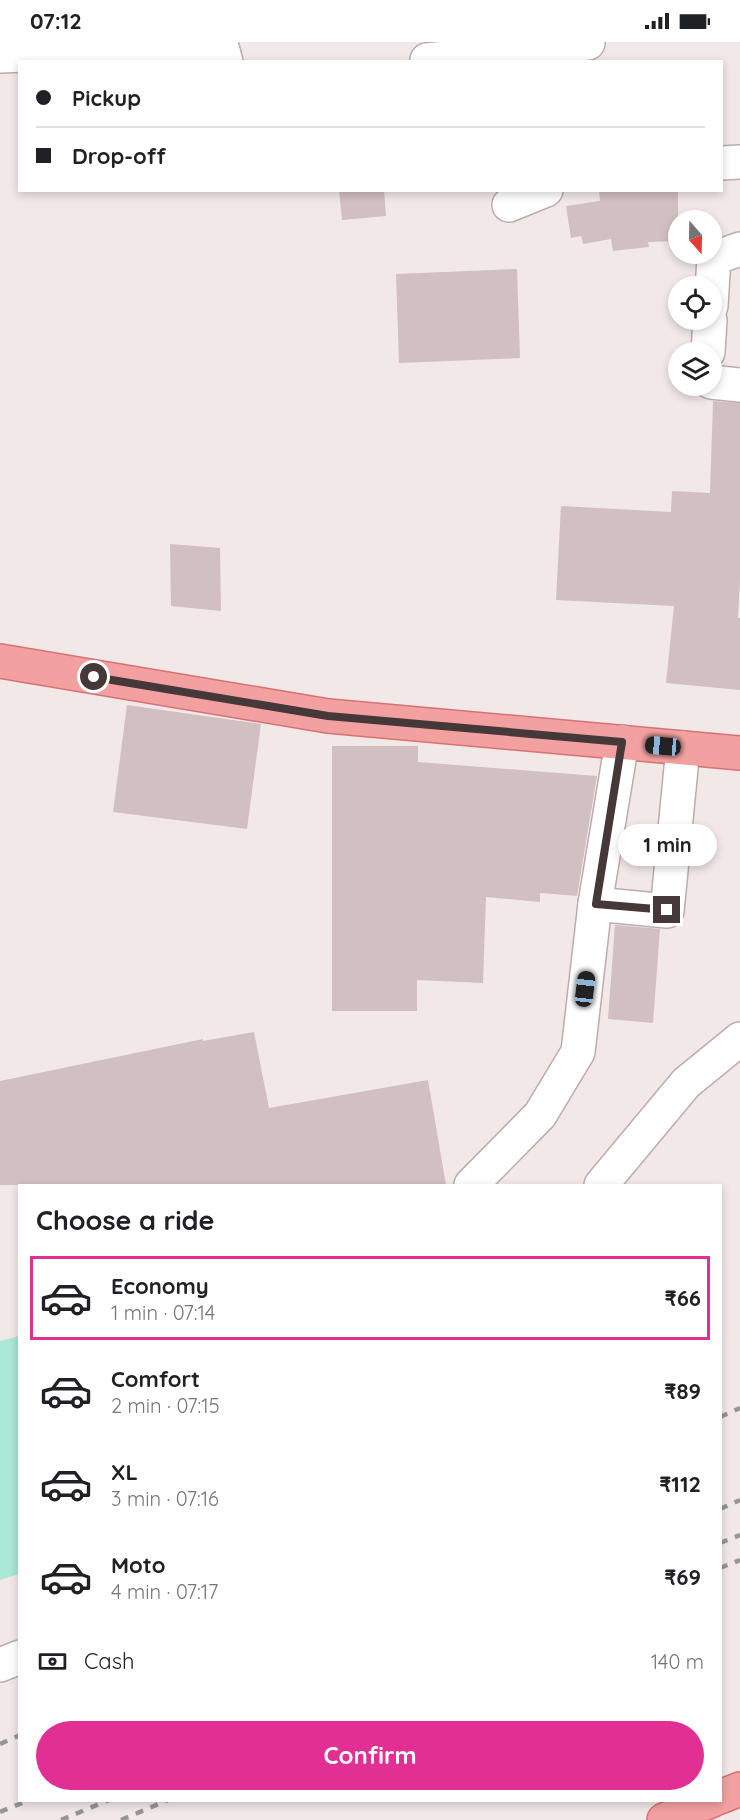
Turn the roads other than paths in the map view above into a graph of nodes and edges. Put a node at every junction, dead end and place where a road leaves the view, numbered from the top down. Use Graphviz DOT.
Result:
graph roads {
  1 [pos="588,42"];
  2 [pos="0,56"];
  3 [pos="225,60"];
  4 [pos="427,60"];
  5 [pos="589,60"];
  6 [pos="740,162"];
  7 [pos="723,164"];
  8 [pos="541,192"];
  9 [pos="509,205"];
  10 [pos="740,249"];
  11 [pos="713,276"];
  12 [pos="722,383"];
  13 [pos="740,385"];
  14 [pos="0,661"];
  15 [pos="622,742"];
  16 [pos="683,748"];
  17 [pos="740,753"];
  18 [pos="596,904"];
  19 [pos="740,1039"];
  20 [pos="472,1184"];
  21 [pos="602,1184"];
  22 [pos="18,1658"];
  23 [pos="0,1665"];
  24 [pos="740,1789"];
  25 [pos="722,1796"];
  26 [pos="708,1802"];
  27 [pos="664,1820"];
  1 -- 4 [label="street"];
  1 -- 5 [label="street"];
  2 -- 3 [label="street"];
  6 -- 7 [label="street"];
  8 -- 9 [label="street"];
  10 -- 11 [label="street"];
  12 -- 13 [label="street"];
  14 -- 15 [label="main road"];
  15 -- 16 [label="main road"];
  15 -- 18 [label="street"];
  16 -- 17 [label="main road"];
  16 -- 18 [label="street"];
  18 -- 20 [label="street"];
  19 -- 21 [label="street"];
  22 -- 23 [label="street"];
  24 -- 25 [label="main road"];
  26 -- 27 [label="main road"];
}
